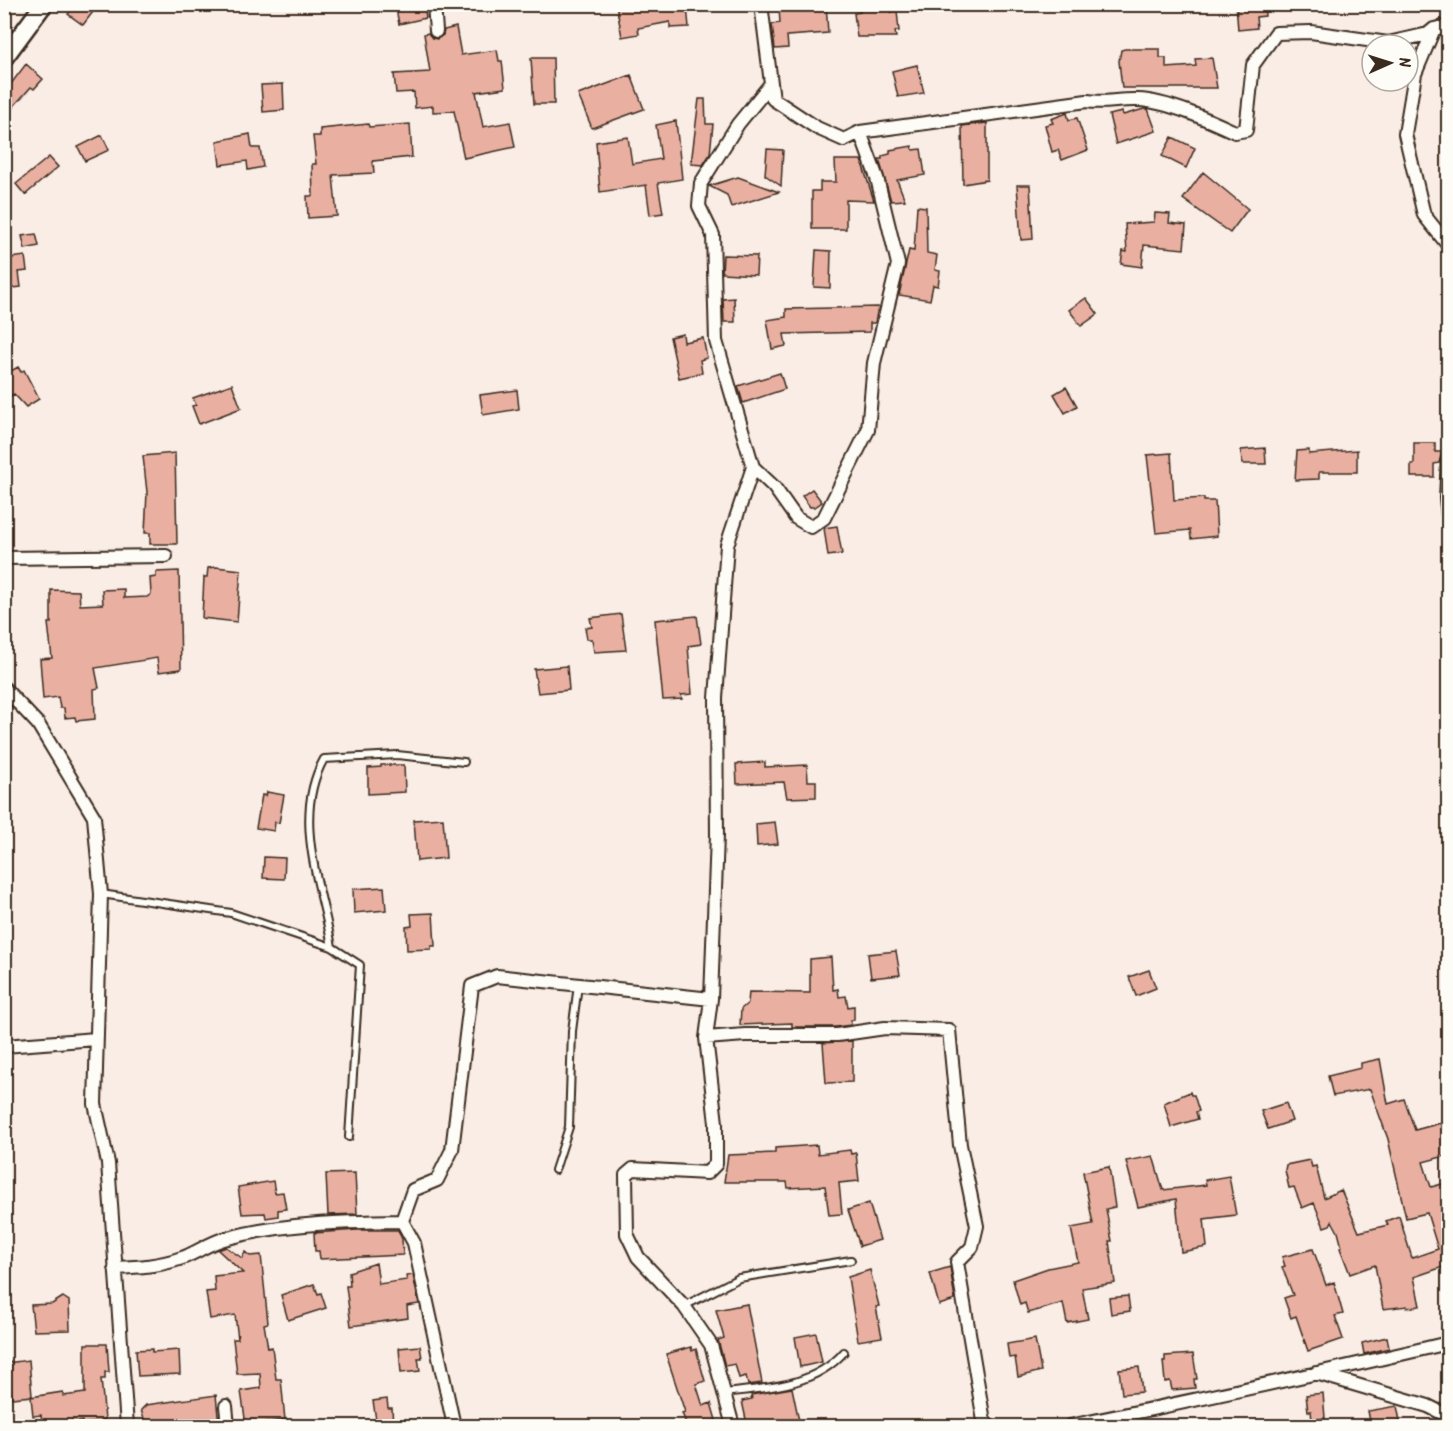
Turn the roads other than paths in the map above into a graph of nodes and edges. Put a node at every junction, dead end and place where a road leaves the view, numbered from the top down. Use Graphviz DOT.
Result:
graph roads {
  1 [pos="44,4"];
  2 [pos="434,4"];
  3 [pos="761,4"];
  4 [pos="1449,27"];
  5 [pos="1434,29"];
  6 [pos="436,31"];
  7 [pos="4,58"];
  8 [pos="769,86"];
  9 [pos="860,132"];
  10 [pos="1449,245"];
  11 [pos="1449,458"];
  12 [pos="753,466"];
  13 [pos="1449,517"];
  14 [pos="166,556"];
  15 [pos="4,558"];
  16 [pos="4,688"];
  17 [pos="464,762"];
  18 [pos="101,894"];
  19 [pos="332,947"];
  20 [pos="578,985"];
  21 [pos="711,999"];
  22 [pos="706,1038"];
  23 [pos="96,1040"];
  24 [pos="4,1046"];
  25 [pos="350,1137"];
  26 [pos="555,1170"];
  27 [pos="402,1221"];
  28 [pos="851,1260"];
  29 [pos="114,1268"];
  30 [pos="684,1306"];
  31 [pos="1449,1343"];
  32 [pos="844,1352"];
  33 [pos="1314,1372"];
  34 [pos="724,1393"];
  35 [pos="226,1406"];
  36 [pos="1449,1416"];
  37 [pos="127,1426"];
  38 [pos="228,1426"];
  39 [pos="454,1426"];
  40 [pos="733,1426"];
  41 [pos="990,1426"];
  42 [pos="1070,1426"];
  1 -- 7 [label="main road"];
  2 -- 6 [label="street"];
  3 -- 8 [label="street"];
  4 -- 5 [label="street"];
  5 -- 9 [label="street"];
  5 -- 10 [label="street"];
  8 -- 9 [label="street"];
  8 -- 12 [label="street"];
  9 -- 12 [label="street"];
  11 -- 13 [label="street"];
  12 -- 21 [label="street"];
  14 -- 15 [label="street"];
  16 -- 18 [label="street"];
  17 -- 19 [label="lane"];
  18 -- 19 [label="lane"];
  18 -- 23 [label="street"];
  19 -- 25 [label="lane"];
  20 -- 21 [label="street"];
  20 -- 26 [label="lane"];
  20 -- 27 [label="street"];
  21 -- 22 [label="street"];
  22 -- 30 [label="street"];
  22 -- 41 [label="street"];
  23 -- 24 [label="street"];
  23 -- 29 [label="street"];
  27 -- 29 [label="street"];
  27 -- 39 [label="street"];
  28 -- 30 [label="lane"];
  29 -- 37 [label="street"];
  30 -- 34 [label="street"];
  31 -- 33 [label="street"];
  32 -- 34 [label="lane"];
  33 -- 36 [label="street"];
  33 -- 42 [label="street"];
  34 -- 40 [label="street"];
  35 -- 38 [label="street"];
}
